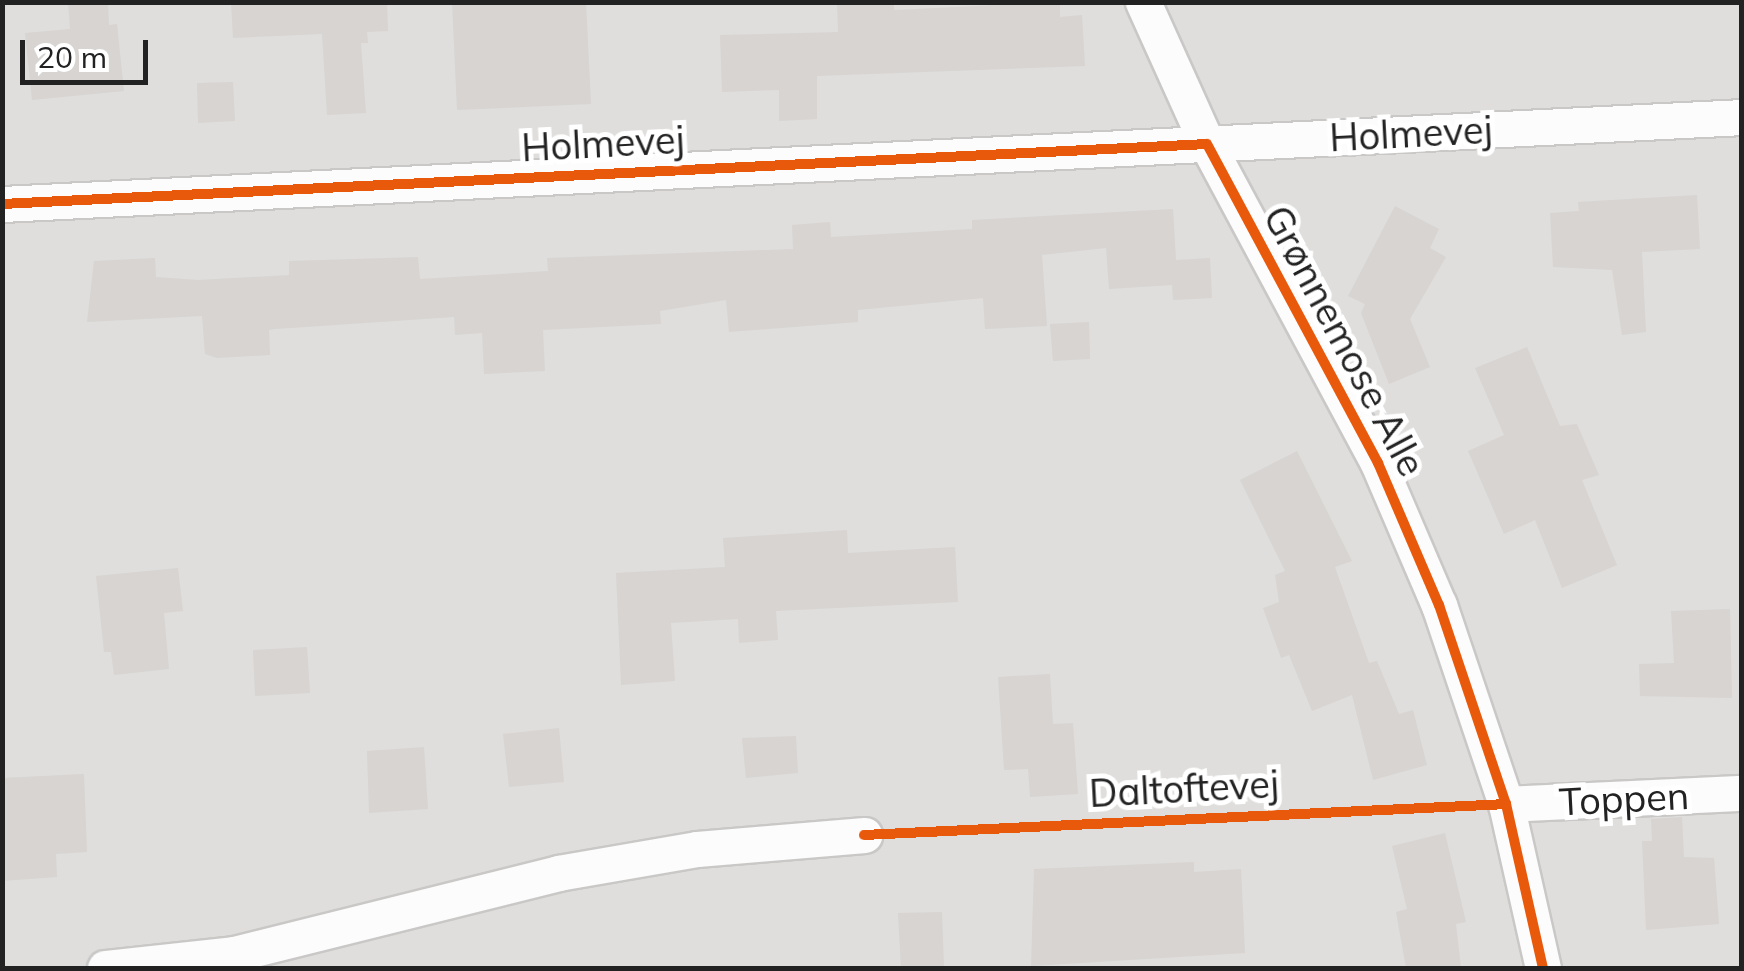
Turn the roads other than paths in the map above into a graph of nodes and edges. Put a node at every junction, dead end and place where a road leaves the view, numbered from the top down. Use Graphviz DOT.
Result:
graph roads {
  1 [pos="1143,2"];
  2 [pos="1742,116"];
  3 [pos="1207,144"];
  4 [pos="2,204"];
  5 [pos="1742,793"];
  6 [pos="1506,804"];
  7 [pos="864,835"];
  8 [pos="105,968"];
  9 [pos="1543,968"];
  1 -- 3 [label="street, Grønnemose Alle"];
  2 -- 3 [label="street, Holmevej"];
  3 -- 4 [label="street, Holmevej"];
  3 -- 6 [label="street, Grønnemose Alle"];
  5 -- 6 [label="street, Toppen"];
  6 -- 9 [label="street, Grønnemose Alle"];
  7 -- 8 [label="street"];
}
